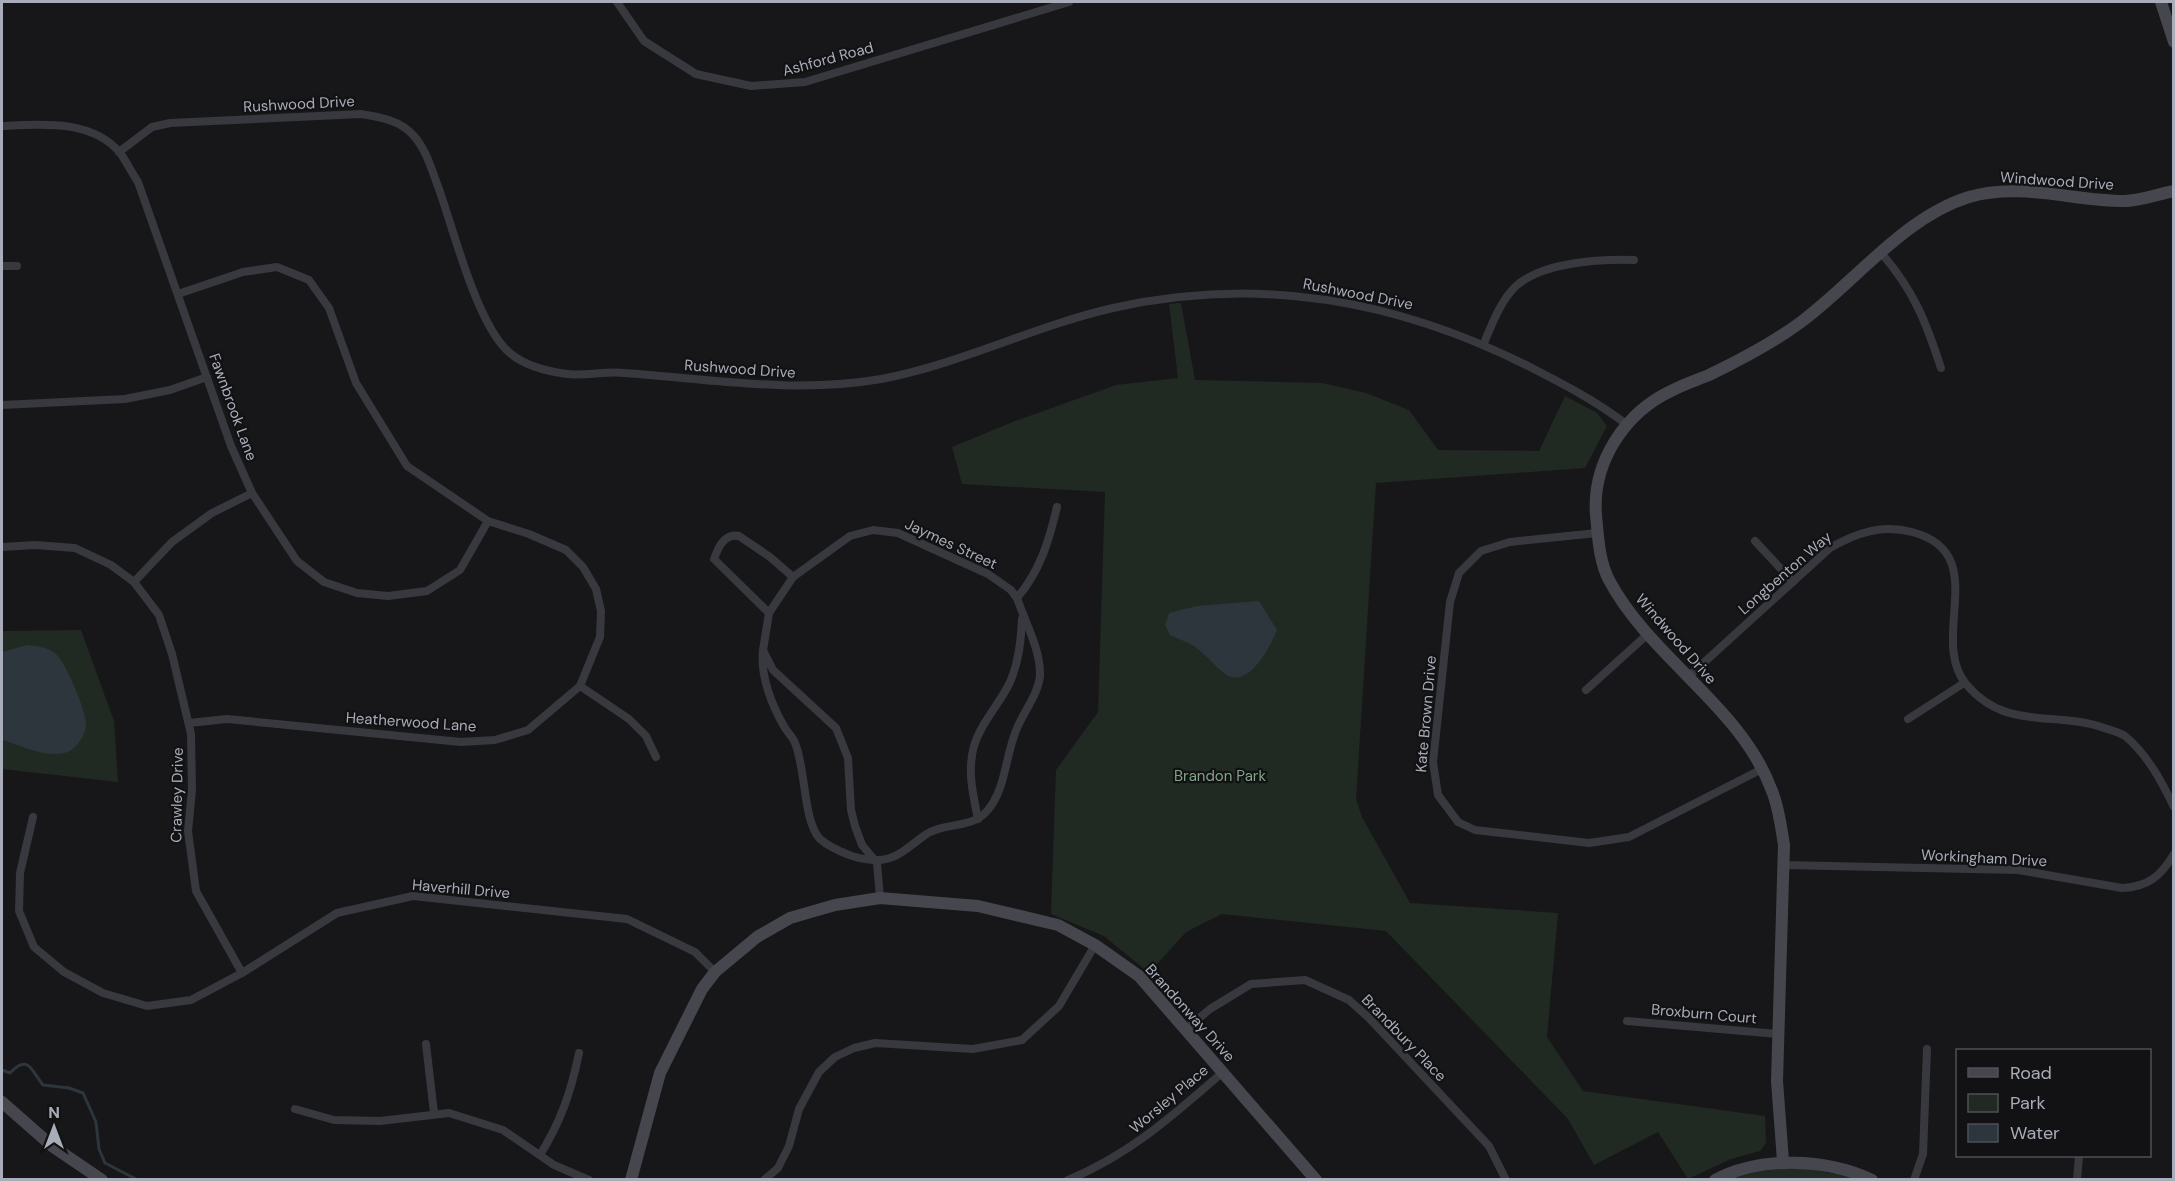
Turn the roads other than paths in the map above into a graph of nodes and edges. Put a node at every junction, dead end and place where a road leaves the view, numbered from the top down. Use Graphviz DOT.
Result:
graph roads {
  1 [pos="617,2"];
  2 [pos="1069,2"];
  3 [pos="2160,2"];
  4 [pos="2174,42"];
  5 [pos="2,126"];
  6 [pos="119,152"];
  7 [pos="2174,191"];
  8 [pos="1882,254"];
  9 [pos="1634,260"];
  10 [pos="2,266"];
  11 [pos="17,266"];
  12 [pos="178,294"];
  13 [pos="1484,344"];
  14 [pos="1941,368"];
  15 [pos="207,377"];
  16 [pos="2,405"];
  17 [pos="1626,424"];
  18 [pos="252,493"];
  19 [pos="1057,507"];
  20 [pos="488,521"];
  21 [pos="1597,533"];
  22 [pos="1755,540"];
  23 [pos="2,547"];
  24 [pos="793,578"];
  25 [pos="134,582"];
  26 [pos="1793,582"];
  27 [pos="1017,598"];
  28 [pos="769,613"];
  29 [pos="1023,615"];
  30 [pos="1649,633"];
  31 [pos="763,650"];
  32 [pos="1688,677"];
  33 [pos="1964,683"];
  34 [pos="580,686"];
  35 [pos="1586,690"];
  36 [pos="1908,718"];
  37 [pos="189,723"];
  38 [pos="656,757"];
  39 [pos="1762,769"];
  40 [pos="2174,807"];
  41 [pos="33,817"];
  42 [pos="978,819"];
  43 [pos="2172,858"];
  44 [pos="877,862"];
  45 [pos="1784,865"];
  46 [pos="880,898"];
  47 [pos="1095,945"];
  48 [pos="716,972"];
  49 [pos="242,974"];
  50 [pos="1627,1021"];
  51 [pos="1186,1029"];
  52 [pos="1778,1035"];
  53 [pos="426,1044"];
  54 [pos="1927,1049"];
  55 [pos="579,1053"];
  56 [pos="1223,1072"];
  57 [pos="2,1102"];
  58 [pos="296,1108"];
  59 [pos="434,1113"];
  60 [pos="540,1155"];
  61 [pos="2079,1157"];
  62 [pos="1783,1161"];
  63 [pos="102,1179"];
  64 [pos="589,1179"];
  65 [pos="632,1179"];
  66 [pos="764,1179"];
  67 [pos="1068,1179"];
  68 [pos="1316,1179"];
  69 [pos="1506,1179"];
  70 [pos="1715,1179"];
  71 [pos="1872,1179"];
  72 [pos="1914,1179"];
  73 [pos="2077,1179"];
  1 -- 2 [label="street, Ashford Road"];
  3 -- 4 [label="street"];
  5 -- 6 [label="street, Fawnbrook Lane"];
  6 -- 12 [label="street, Fawnbrook Lane"];
  6 -- 13 [label="street, Rushwood Drive"];
  7 -- 8 [label="street, Windwood Drive"];
  8 -- 14 [label="street"];
  8 -- 17 [label="street, Windwood Drive"];
  9 -- 13 [label="street"];
  10 -- 11 [label="street"];
  12 -- 15 [label="street, Fawnbrook Lane"];
  12 -- 20 [label="street, Heatherwood Lane"];
  13 -- 17 [label="street, Rushwood Drive"];
  15 -- 16 [label="street"];
  15 -- 18 [label="street, Fawnbrook Lane"];
  17 -- 21 [label="street, Windwood Drive"];
  18 -- 20 [label="street, Fawnbrook Lane"];
  18 -- 25 [label="street"];
  19 -- 27 [label="street"];
  20 -- 34 [label="street, Heatherwood Lane"];
  21 -- 30 [label="street, Windwood Drive"];
  21 -- 39 [label="street, Kate Brown Drive"];
  22 -- 26 [label="street"];
  23 -- 25 [label="street, Crawley Drive"];
  24 -- 27 [label="street, Jaymes Street"];
  24 -- 28 [label="street, Jaymes Street"];
  24 -- 28 [label="street"];
  25 -- 37 [label="street, Crawley Drive"];
  26 -- 32 [label="street, Longbenton Way"];
  26 -- 33 [label="street, Longbenton Way"];
  27 -- 29 [label="street, Jaymes Street"];
  28 -- 31 [label="street"];
  29 -- 42 [label="street, Jaymes Street"];
  29 -- 42 [label="street, Jaymes Street"];
  30 -- 32 [label="street, Windwood Drive"];
  30 -- 35 [label="street"];
  31 -- 44 [label="street"];
  31 -- 44 [label="street"];
  32 -- 39 [label="street, Windwood Drive"];
  33 -- 36 [label="street"];
  33 -- 40 [label="street, Longbenton Way"];
  34 -- 37 [label="street, Heatherwood Lane"];
  34 -- 38 [label="street"];
  37 -- 49 [label="street, Crawley Drive"];
  39 -- 45 [label="street, Windwood Drive"];
  41 -- 49 [label="street, Haverhill Drive"];
  42 -- 44 [label="street"];
  43 -- 45 [label="street, Workingham Drive"];
  44 -- 46 [label="street"];
  45 -- 52 [label="street, Windwood Drive"];
  46 -- 47 [label="street, Brandonway Drive"];
  46 -- 48 [label="street, Brandonway Drive"];
  47 -- 51 [label="street, Brandonway Drive"];
  47 -- 66 [label="street"];
  48 -- 49 [label="street, Haverhill Drive"];
  48 -- 65 [label="street, Brandonway Drive"];
  50 -- 52 [label="street, Broxburn Court"];
  51 -- 56 [label="street, Brandonway Drive"];
  51 -- 69 [label="street, Brandbury Place"];
  52 -- 62 [label="street, Windwood Drive"];
  53 -- 59 [label="street"];
  54 -- 72 [label="street"];
  55 -- 60 [label="street"];
  56 -- 67 [label="street, Worsley Place"];
  56 -- 68 [label="street, Brandonway Drive"];
  57 -- 63 [label="street"];
  58 -- 59 [label="street"];
  59 -- 60 [label="street"];
  60 -- 64 [label="street"];
  61 -- 73 [label="street"];
  62 -- 70 [label="street"];
  62 -- 71 [label="street"];
}
